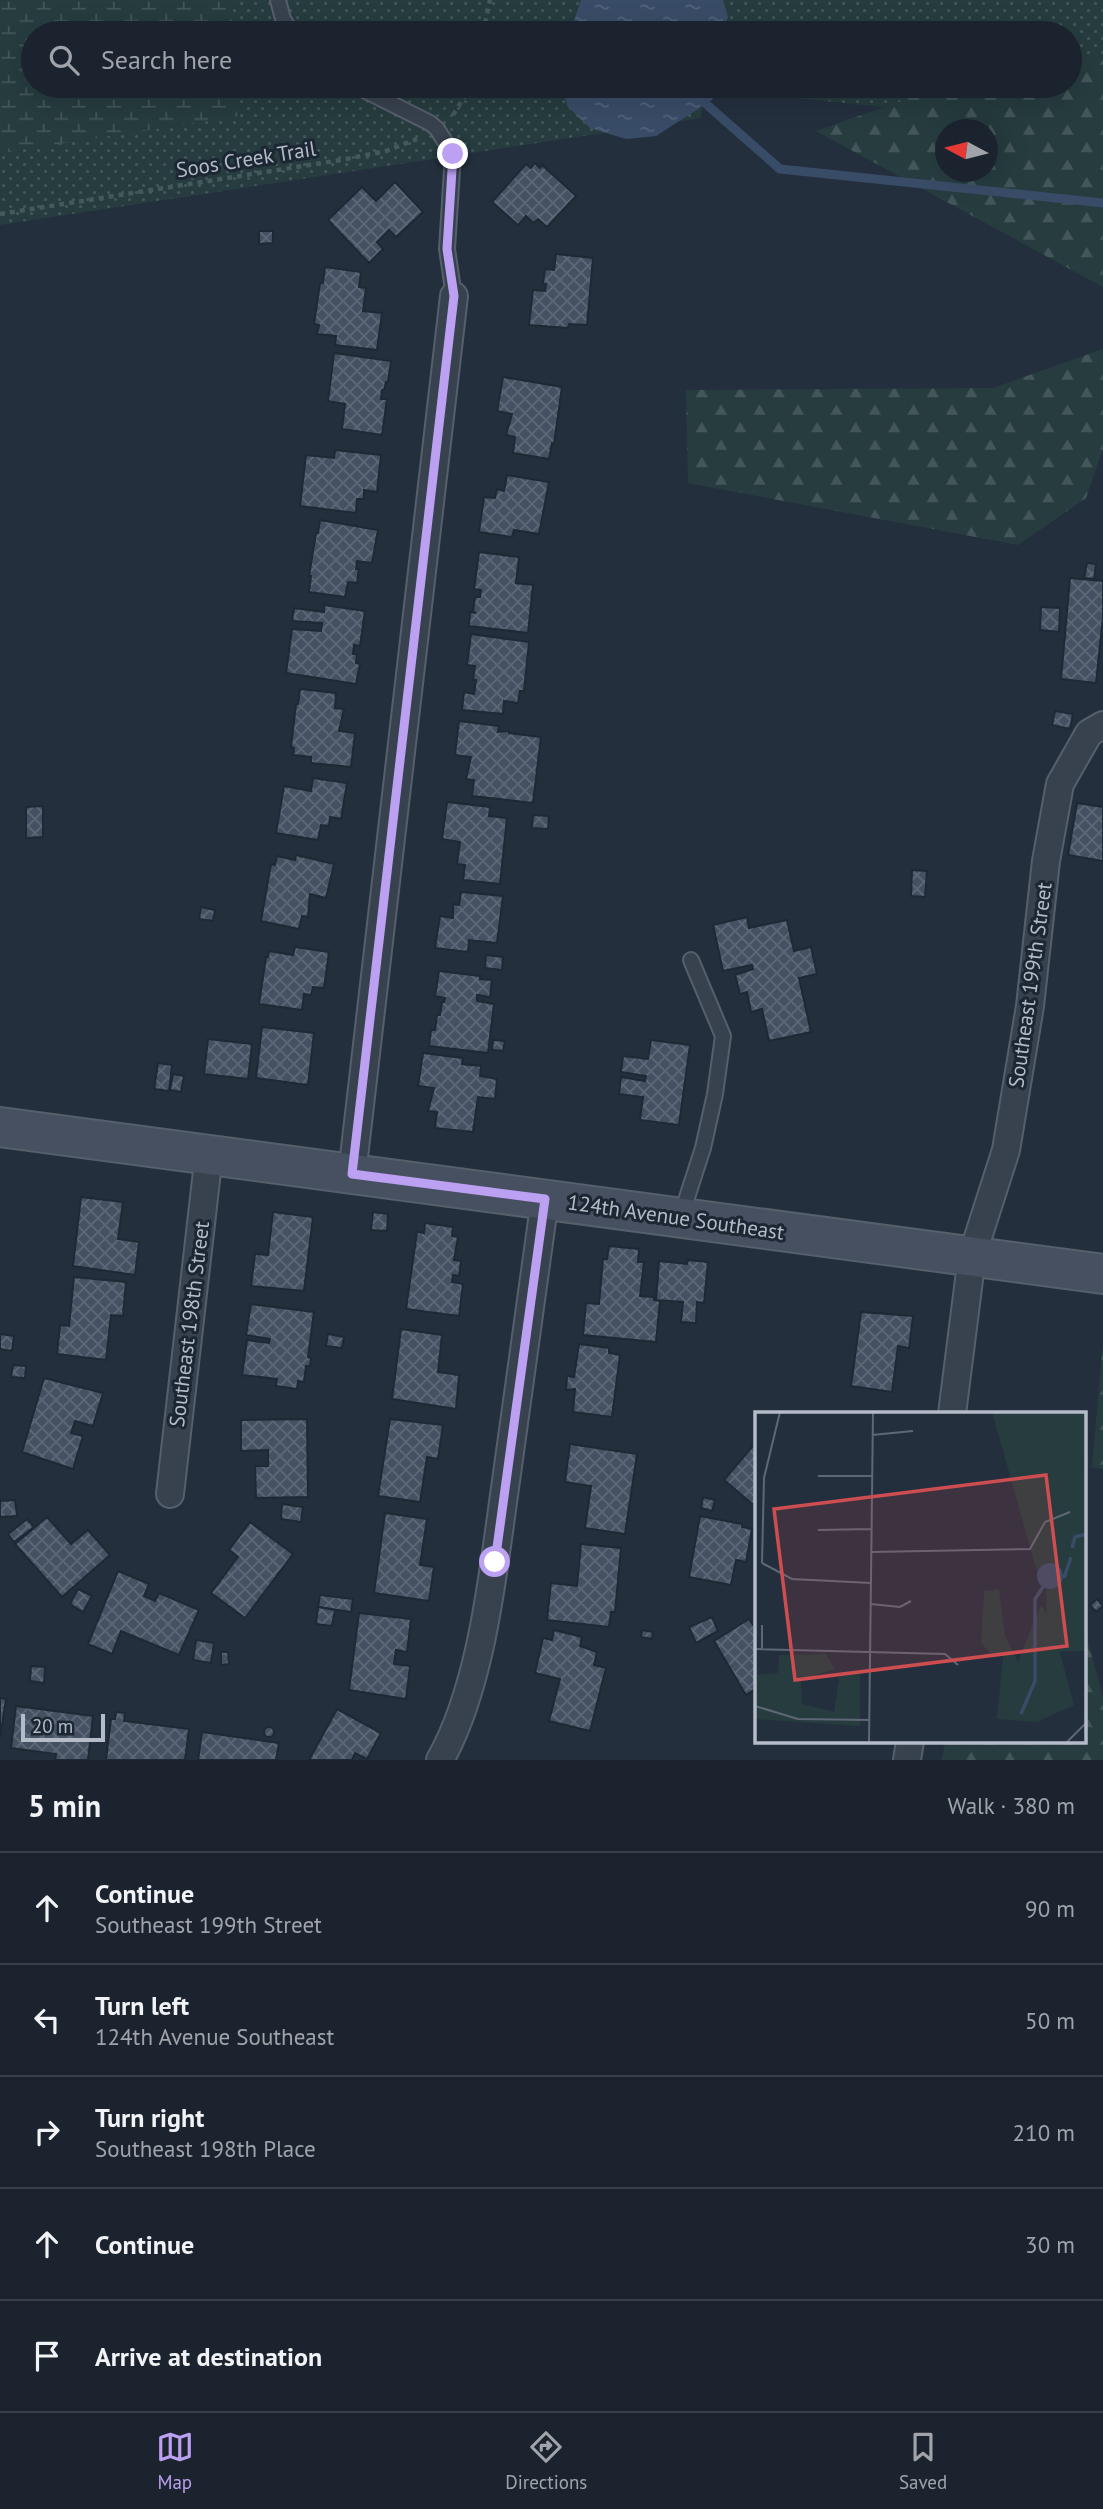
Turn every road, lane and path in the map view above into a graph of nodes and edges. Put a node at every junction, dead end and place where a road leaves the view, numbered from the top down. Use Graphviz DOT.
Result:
graph roads {
  1 [pos="278,0"];
  2 [pos="490,0"];
  3 [pos="285,21"];
  4 [pos="486,21"];
  5 [pos="381,98"];
  6 [pos="463,98"];
  7 [pos="437,128"];
  8 [pos="0,214"];
  9 [pos="454,296"];
  10 [pos="1103,725"];
  11 [pos="691,960"];
  12 [pos="0,1127"];
  13 [pos="209,1154"];
  14 [pos="352,1174"];
  15 [pos="545,1199"];
  16 [pos="680,1217"];
  17 [pos="972,1256"];
  18 [pos="1103,1274"];
  19 [pos="952,1412"];
  20 [pos="170,1494"];
  21 [pos="910,1742"];
  22 [pos="440,1760"];
  23 [pos="907,1760"];
  1 -- 3 [label="lane"];
  2 -- 4 [label="path"];
  5 -- 7 [label="lane"];
  6 -- 7 [label="path, Soos Creek Trail"];
  7 -- 8 [label="path, Soos Creek Trail"];
  7 -- 9 [label="lane"];
  9 -- 14 [label="street"];
  10 -- 17 [label="street, Southeast 199th Street"];
  11 -- 16 [label="lane"];
  12 -- 13 [label="street, 124th Avenue Southeast"];
  13 -- 14 [label="street, 124th Avenue Southeast"];
  13 -- 20 [label="street, Southeast 198th Street"];
  14 -- 15 [label="street, 124th Avenue Southeast"];
  15 -- 16 [label="street, 124th Avenue Southeast"];
  15 -- 22 [label="street"];
  16 -- 17 [label="street, 124th Avenue Southeast"];
  17 -- 18 [label="street, 124th Avenue Southeast"];
  17 -- 19 [label="street, Southeast 199th Street"];
  21 -- 23 [label="street"];
}
